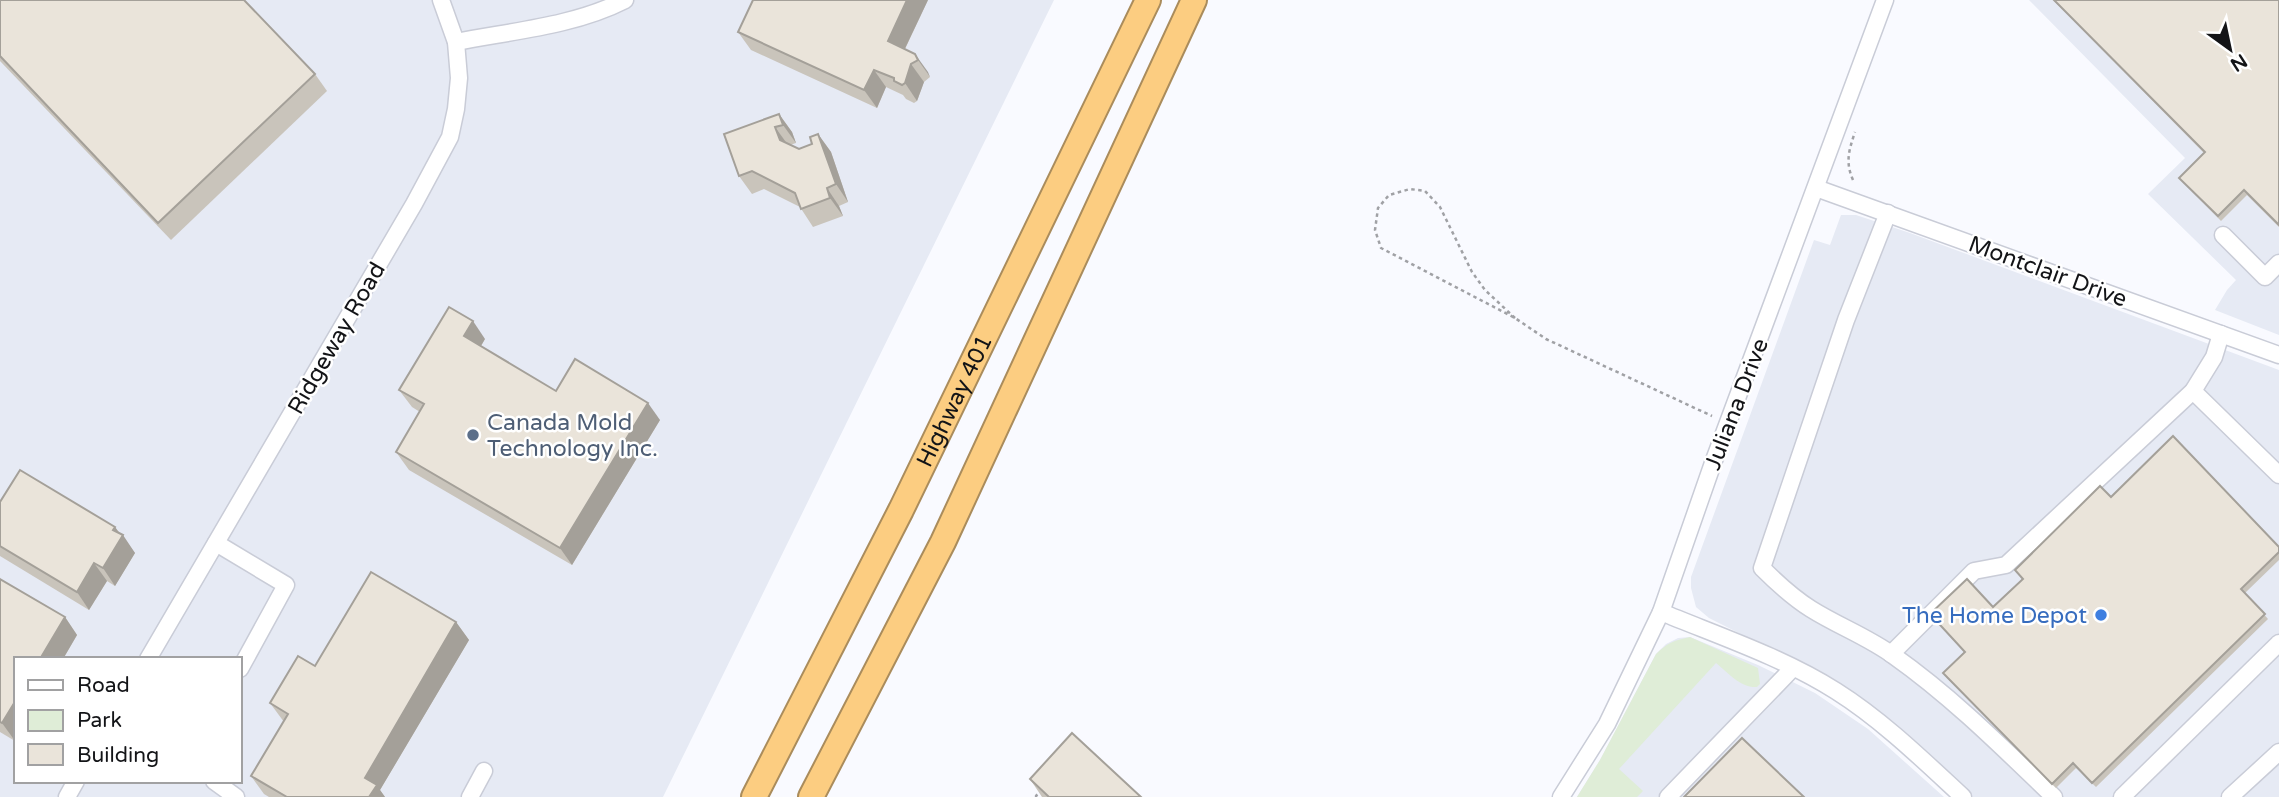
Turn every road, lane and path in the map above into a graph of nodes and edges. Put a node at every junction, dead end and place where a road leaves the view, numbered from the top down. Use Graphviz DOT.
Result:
graph roads {
  1 [pos="440,0"];
  2 [pos="625,0"];
  3 [pos="1148,0"];
  4 [pos="1194,0"];
  5 [pos="1885,0"];
  6 [pos="457,42"];
  7 [pos="1856,130"];
  8 [pos="1853,180"];
  9 [pos="1816,188"];
  10 [pos="1888,214"];
  11 [pos="2224,235"];
  12 [pos="2279,263"];
  13 [pos="1514,318"];
  14 [pos="2221,334"];
  15 [pos="2279,355"];
  16 [pos="2193,391"];
  17 [pos="1728,424"];
  18 [pos="2279,475"];
  19 [pos="216,543"];
  20 [pos="1661,611"];
  21 [pos="2279,643"];
  22 [pos="1891,654"];
  23 [pos="149,657"];
  24 [pos="242,665"];
  25 [pos="1793,668"];
  26 [pos="2279,752"];
  27 [pos="484,771"];
  28 [pos="217,783"];
  29 [pos="1044,787"];
  30 [pos="236,797"];
  31 [pos="470,797"];
  32 [pos="754,797"];
  33 [pos="811,797"];
  34 [pos="1037,797"];
  35 [pos="1561,797"];
  36 [pos="1668,797"];
  37 [pos="1963,797"];
  38 [pos="2054,797"];
  39 [pos="2122,797"];
  40 [pos="2230,797"];
  1 -- 6 [label="street, Ridgeway Road"];
  2 -- 6 [label="street"];
  3 -- 32 [label="highway, Highway 401"];
  4 -- 33 [label="highway, Highway 401"];
  5 -- 9 [label="street, Juliana Drive"];
  6 -- 19 [label="street, Ridgeway Road"];
  7 -- 8 [label="path"];
  9 -- 10 [label="street, Montclair Drive"];
  9 -- 17 [label="street, Juliana Drive"];
  10 -- 14 [label="street, Montclair Drive"];
  10 -- 22 [label="street"];
  11 -- 12 [label="street"];
  13 -- 13 [label="path"];
  13 -- 17 [label="path"];
  14 -- 15 [label="street, Montclair Drive"];
  14 -- 16 [label="street"];
  16 -- 18 [label="street"];
  16 -- 22 [label="street"];
  17 -- 20 [label="street, Juliana Drive"];
  19 -- 23 [label="street, Ridgeway Road"];
  19 -- 24 [label="street"];
  20 -- 25 [label="street"];
  20 -- 35 [label="street, Juliana Drive"];
  21 -- 39 [label="street"];
  22 -- 38 [label="street"];
  25 -- 36 [label="street"];
  25 -- 37 [label="street"];
  26 -- 40 [label="street"];
  27 -- 31 [label="street"];
  28 -- 30 [label="street"];
  29 -- 34 [label="path"];
}
